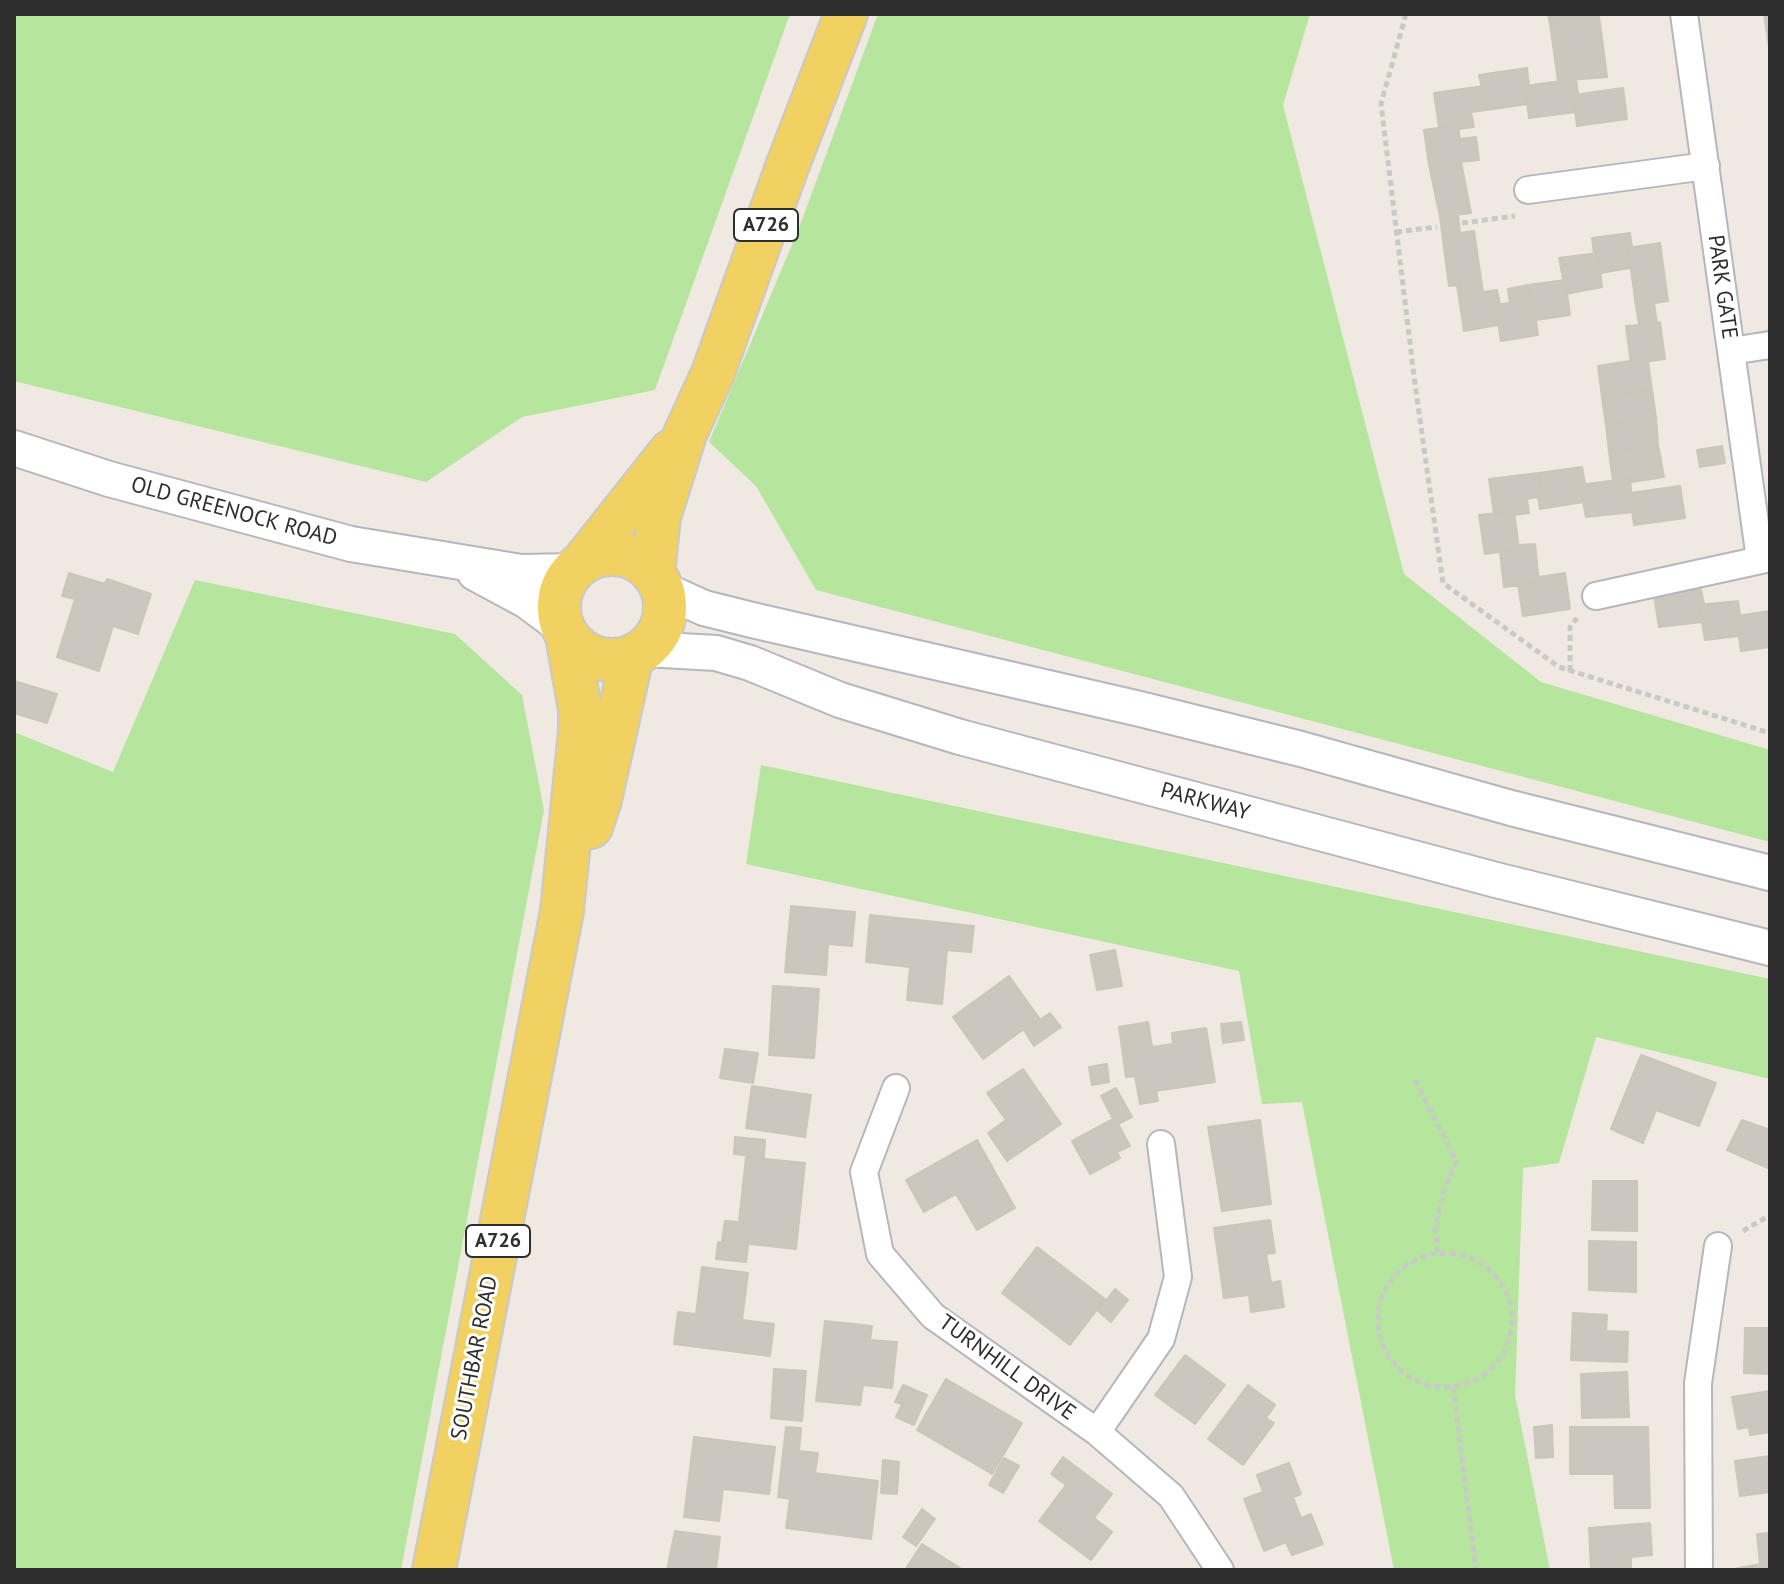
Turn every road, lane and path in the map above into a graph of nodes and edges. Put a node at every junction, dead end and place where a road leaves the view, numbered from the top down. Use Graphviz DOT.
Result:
graph roads {
  1 [pos="846,14"];
  2 [pos="1406,14"];
  3 [pos="1684,14"];
  4 [pos="1706,166"];
  5 [pos="1528,190"];
  6 [pos="1462,223"];
  7 [pos="1437,227"];
  8 [pos="1396,232"];
  9 [pos="1770,345"];
  10 [pos="1731,351"];
  11 [pos="685,434"];
  12 [pos="14,448"];
  13 [pos="1765,558"];
  14 [pos="457,563"];
  15 [pos="578,566"];
  16 [pos="658,582"];
  17 [pos="1596,596"];
  18 [pos="565,632"];
  19 [pos="639,653"];
  20 [pos="1570,671"];
  21 [pos="1770,733"];
  22 [pos="1770,873"];
  23 [pos="562,911"];
  24 [pos="1770,948"];
  25 [pos="1415,1080"];
  26 [pos="896,1088"];
  27 [pos="1161,1144"];
  28 [pos="1718,1246"];
  29 [pos="1438,1252"];
  30 [pos="1453,1387"];
  31 [pos="1097,1432"];
  32 [pos="434,1570"];
  33 [pos="1220,1570"];
  34 [pos="1476,1570"];
  35 [pos="1699,1570"];
  1 -- 11 [label="main road, A726"];
  2 -- 8 [label="path"];
  3 -- 4 [label="street, PARK GATE"];
  4 -- 5 [label="street"];
  4 -- 10 [label="street, PARK GATE"];
  5 -- 6 [label="path"];
  7 -- 8 [label="path"];
  8 -- 20 [label="path"];
  9 -- 10 [label="street"];
  10 -- 13 [label="street, PARK GATE"];
  11 -- 15 [label="main road, A726"];
  11 -- 16 [label="main road, A726"];
  12 -- 14 [label="street, OLD GREENOCK ROAD"];
  13 -- 17 [label="street, PARK GATE"];
  14 -- 15 [label="street, OLD GREENOCK ROAD"];
  14 -- 18 [label="street, OLD GREENOCK ROAD"];
  15 -- 16 [label="main road"];
  15 -- 18 [label="main road"];
  16 -- 19 [label="main road"];
  16 -- 22 [label="street"];
  17 -- 20 [label="path"];
  18 -- 19 [label="main road"];
  18 -- 23 [label="main road, SOUTHBAR ROAD / A726"];
  19 -- 23 [label="main road, SOUTHBAR ROAD / A726"];
  19 -- 24 [label="street, PARKWAY"];
  20 -- 21 [label="path"];
  23 -- 32 [label="main road, SOUTHBAR ROAD / A726"];
  25 -- 29 [label="path"];
  26 -- 31 [label="street, TURNHILL DRIVE"];
  27 -- 31 [label="street"];
  28 -- 35 [label="street"];
  29 -- 30 [label="path"];
  29 -- 30 [label="path"];
  30 -- 34 [label="path"];
  31 -- 33 [label="street, TURNHILL DRIVE"];
}
